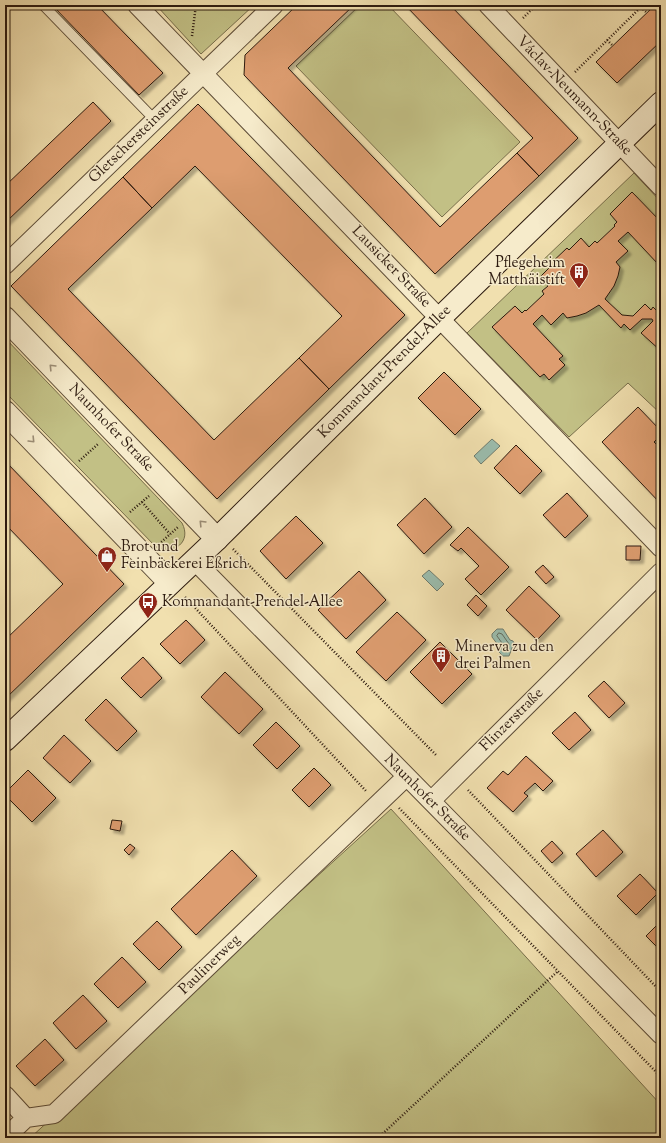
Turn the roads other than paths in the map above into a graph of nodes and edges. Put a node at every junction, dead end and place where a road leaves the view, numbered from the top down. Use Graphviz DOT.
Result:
graph roads {
  1 [pos="43,5"];
  2 [pos="137,5"];
  3 [pos="274,5"];
  4 [pos="488,5"];
  5 [pos="203,73"];
  6 [pos="661,103"];
  7 [pos="155,120"];
  8 [pos="620,144"];
  9 [pos="661,186"];
  10 [pos="5,265"];
  11 [pos="5,318"];
  12 [pos="440,318"];
  13 [pos="5,412"];
  14 [pos="217,538"];
  15 [pos="661,548"];
  16 [pos="194,560"];
  17 [pos="661,572"];
  18 [pos="177,590"];
  19 [pos="5,740"];
  20 [pos="406,777"];
  21 [pos="431,801"];
  22 [pos="661,1035"];
  23 [pos="5,1096"];
  24 [pos="26,1118"];
  25 [pos="5,1138"];
  1 -- 7 [label="lane"];
  2 -- 5 [label="street, Lausicker Straße"];
  3 -- 5 [label="street, Gletschersteinstraße"];
  4 -- 8 [label="street, Václav-Neumann-Straße"];
  5 -- 7 [label="street, Gletschersteinstraße"];
  5 -- 12 [label="street, Lausicker Straße"];
  6 -- 8 [label="main road, Kommandant-Prendel-Allee"];
  7 -- 10 [label="street, Gletschersteinstraße"];
  8 -- 9 [label="street, Václav-Neumann-Straße"];
  8 -- 12 [label="main road, Kommandant-Prendel-Allee"];
  14 -- 11 [label="main road, Naunhofer Straße, one-way"];
  12 -- 14 [label="main road, Kommandant-Prendel-Allee"];
  12 -- 15 [label="street, Lausicker Straße"];
  13 -- 18 [label="main road, one-way"];
  14 -- 16 [label="main road, Kommandant-Prendel-Allee"];
  16 -- 18 [label="main road, Kommandant-Prendel-Allee"];
  16 -- 20 [label="street, Naunhofer Straße"];
  17 -- 21 [label="street, Flinzerstraße"];
  18 -- 19 [label="main road, Kommandant-Prendel-Allee"];
  20 -- 21 [label="street, Naunhofer Straße"];
  20 -- 24 [label="street, Paulinerweg"];
  21 -- 22 [label="street, Naunhofer Straße"];
  23 -- 24 [label="street"];
  24 -- 25 [label="street"];
}
